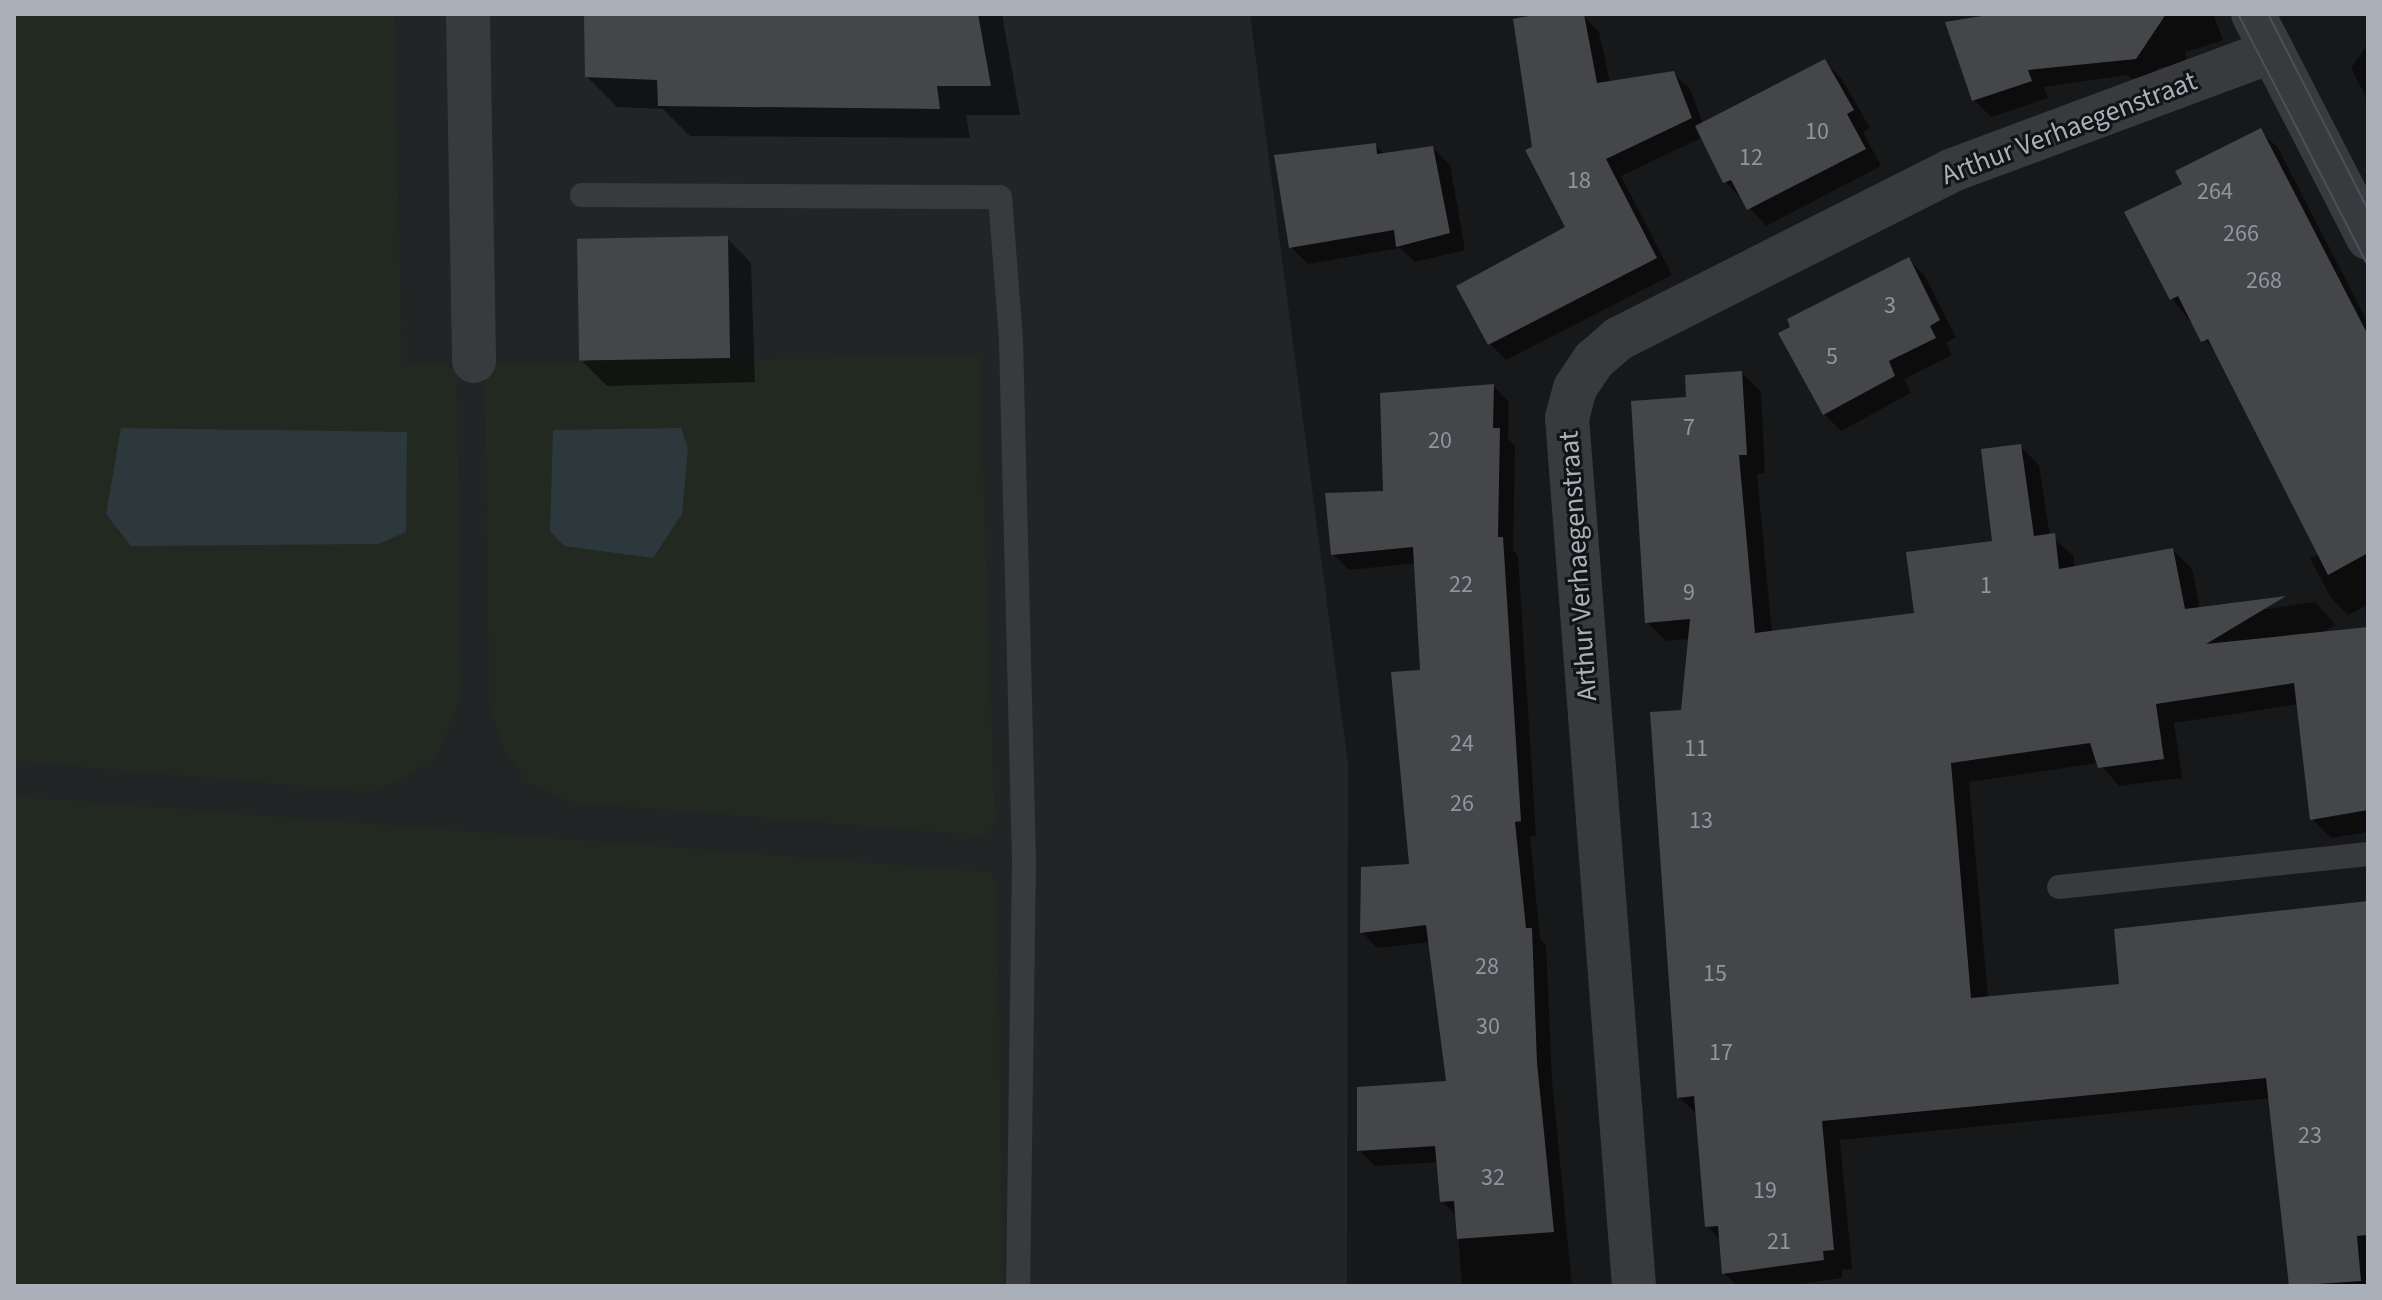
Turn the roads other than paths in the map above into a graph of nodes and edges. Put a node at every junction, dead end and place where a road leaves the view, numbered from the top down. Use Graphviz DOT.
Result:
graph roads {
  1 [pos="468,14"];
  2 [pos="2263,32"];
  3 [pos="582,195"];
  4 [pos="2368,238"];
  5 [pos="474,361"];
  6 [pos="2368,854"];
  7 [pos="2059,887"];
  8 [pos="1018,1286"];
  9 [pos="1634,1286"];
  1 -- 5 [label="street"];
  2 -- 4 [label="street"];
  2 -- 9 [label="street, Arthur Verhaegenstraat"];
  3 -- 8 [label="lane"];
  6 -- 7 [label="lane"];
}
